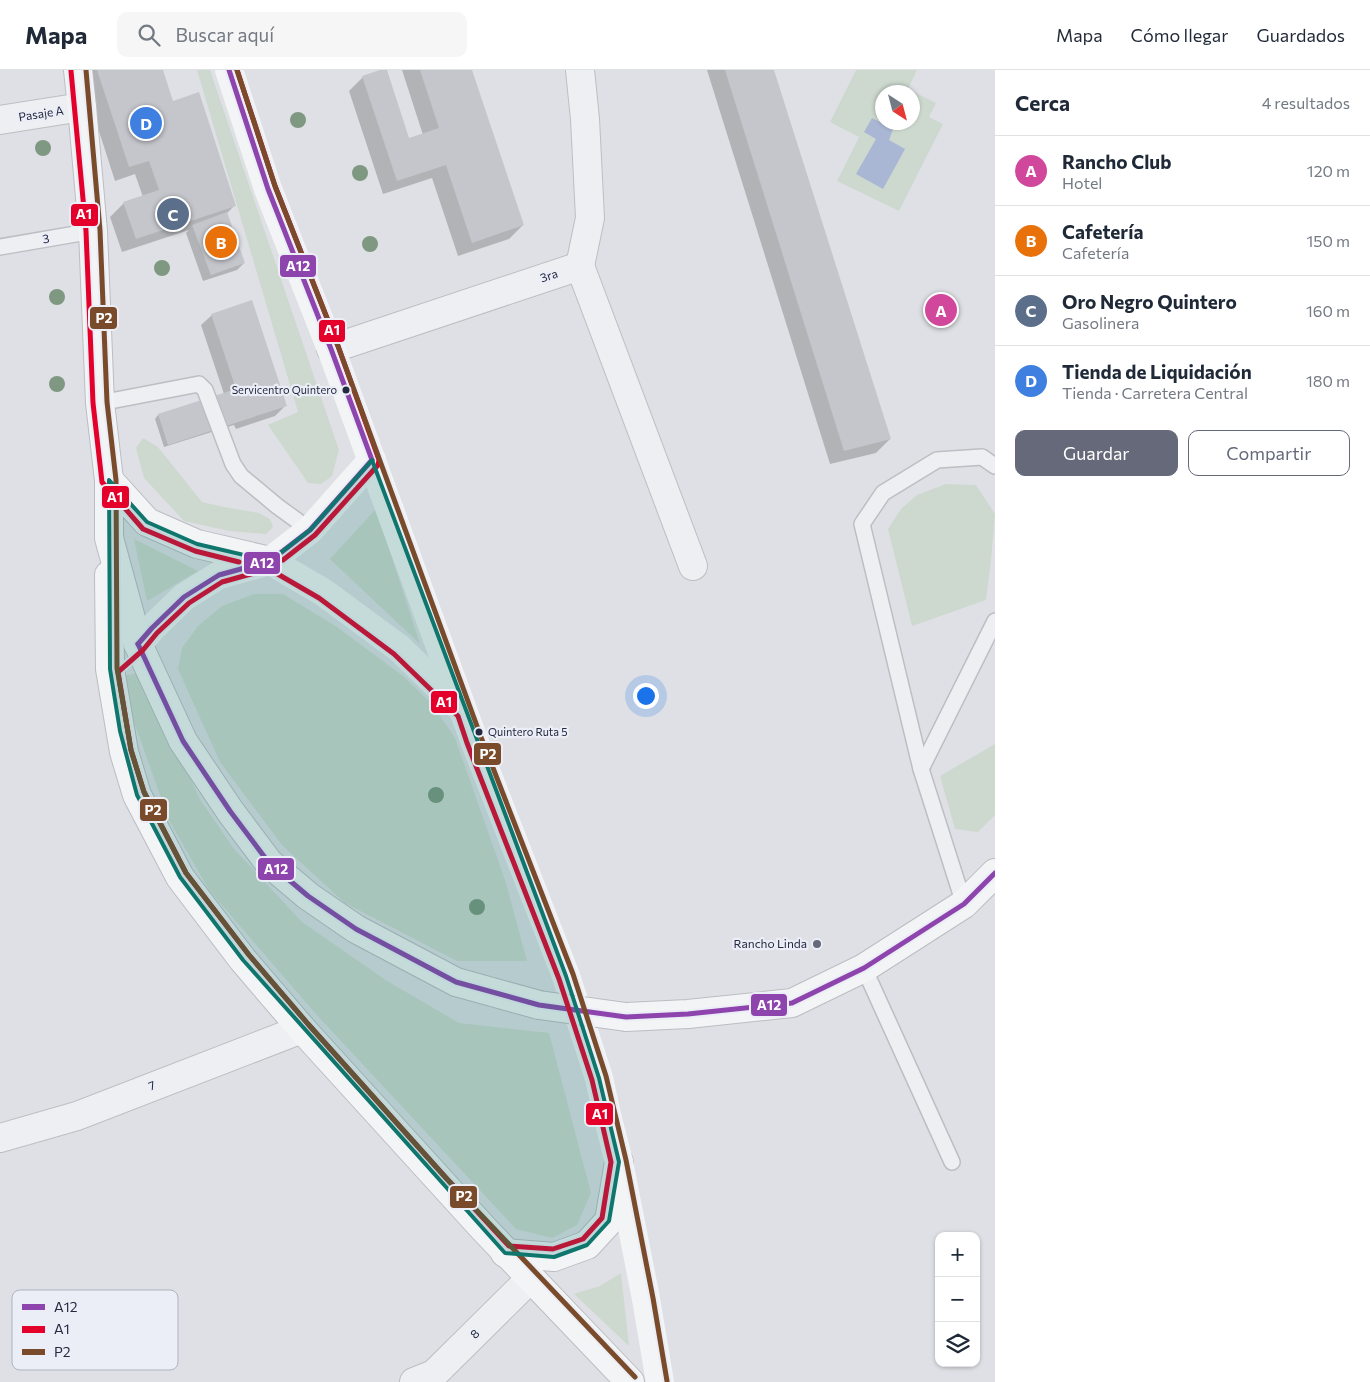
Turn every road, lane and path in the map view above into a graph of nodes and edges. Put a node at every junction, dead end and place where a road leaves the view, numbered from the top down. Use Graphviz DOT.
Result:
graph roads {
  1 [pos="78,70"];
  2 [pos="229,70"];
  3 [pos="580,70"];
  4 [pos="82,107"];
  5 [pos="0,120"];
  6 [pos="93,231"];
  7 [pos="0,247"];
  8 [pos="580,266"];
  9 [pos="331,348"];
  10 [pos="100,403"];
  11 [pos="372,460"];
  12 [pos="995,466"];
  13 [pos="109,480"];
  14 [pos="310,530"];
  15 [pos="109,538"];
  16 [pos="270,561"];
  17 [pos="693,566"];
  18 [pos="995,621"];
  19 [pos="138,644"];
  20 [pos="110,669"];
  21 [pos="465,712"];
  22 [pos="921,769"];
  23 [pos="995,873"];
  24 [pos="964,904"];
  25 [pos="864,968"];
  26 [pos="302,1029"];
  27 [pos="0,1138"];
  28 [pos="620,1162"];
  29 [pos="952,1162"];
  30 [pos="505,1252"];
  31 [pos="530,1279"];
  32 [pos="414,1382"];
  33 [pos="630,1382"];
  34 [pos="660,1382"];
  1 -- 4 [label="main road"];
  2 -- 9 [label="main road"];
  3 -- 8 [label="street"];
  4 -- 5 [label="street, Pasaje A"];
  4 -- 6 [label="main road"];
  6 -- 7 [label="lane, 3"];
  6 -- 10 [label="main road"];
  8 -- 9 [label="street, 3ra"];
  8 -- 17 [label="street"];
  9 -- 11 [label="main road"];
  10 -- 13 [label="main road"];
  10 -- 14 [label="lane"];
  11 -- 14 [label="main road"];
  11 -- 21 [label="main road"];
  12 -- 22 [label="lane"];
  13 -- 15 [label="main road"];
  13 -- 16 [label="main road"];
  14 -- 16 [label="main road"];
  15 -- 19 [label="main road"];
  15 -- 20 [label="main road"];
  16 -- 19 [label="main road"];
  16 -- 21 [label="main road"];
  18 -- 22 [label="lane"];
  19 -- 20 [label="main road"];
  19 -- 25 [label="main road, bridge"];
  20 -- 26 [label="main road"];
  21 -- 28 [label="main road"];
  22 -- 24 [label="lane"];
  23 -- 24 [label="main road"];
  24 -- 25 [label="main road"];
  25 -- 29 [label="lane"];
  26 -- 27 [label="street, 7"];
  26 -- 30 [label="main road"];
  28 -- 30 [label="main road"];
  28 -- 34 [label="main road"];
  30 -- 31 [label="main road"];
  31 -- 32 [label="street, 8"];
  31 -- 33 [label="main road"];
}
